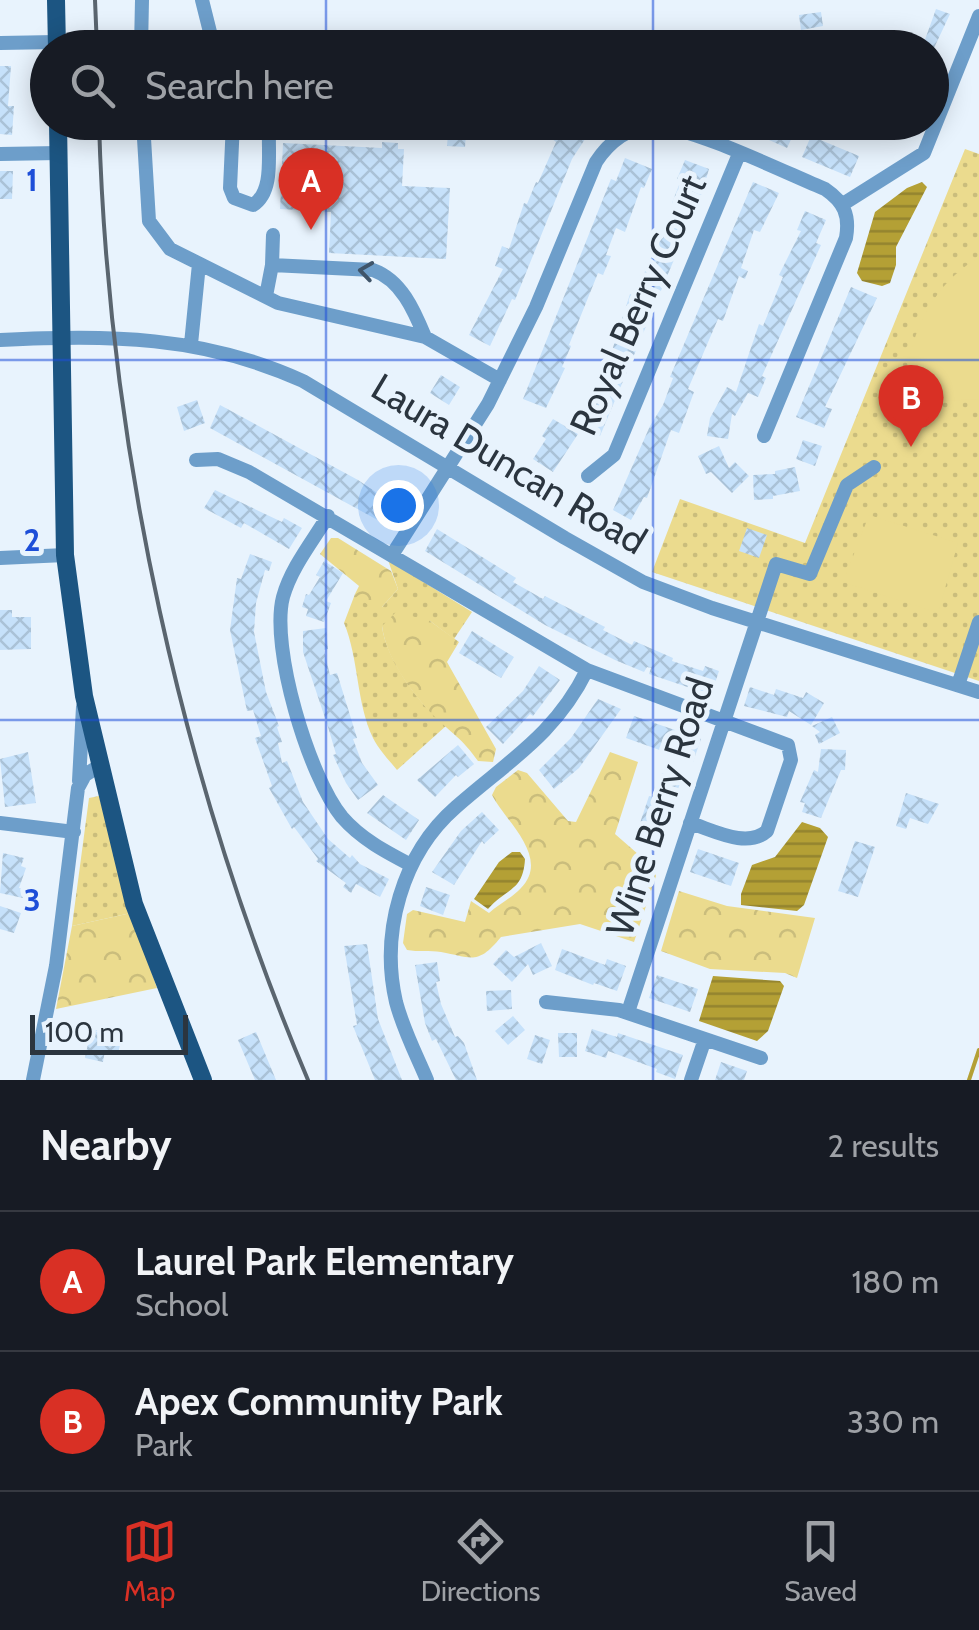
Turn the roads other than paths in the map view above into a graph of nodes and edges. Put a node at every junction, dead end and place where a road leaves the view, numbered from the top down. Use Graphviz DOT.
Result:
graph roads {
  1 [pos="56,0"];
  2 [pos="142,0"];
  3 [pos="202,0"];
  4 [pos="979,16"];
  5 [pos="56,30"];
  6 [pos="142,30"];
  7 [pos="210,30"];
  8 [pos="0,43"];
  9 [pos="30,44"];
  10 [pos="949,91"];
  11 [pos="59,140"];
  12 [pos="144,140"];
  13 [pos="232,140"];
  14 [pos="269,140"];
  15 [pos="616,140"];
  16 [pos="704,140"];
  17 [pos="929,140"];
  18 [pos="59,153"];
  19 [pos="0,154"];
  20 [pos="739,154"];
  21 [pos="843,204"];
  22 [pos="273,234"];
  23 [pos="199,264"];
  24 [pos="272,265"];
  25 [pos="266,296"];
  26 [pos="424,336"];
  27 [pos="64,337"];
  28 [pos="0,340"];
  29 [pos="191,344"];
  30 [pos="500,380"];
  31 [pos="764,436"];
  32 [pos="196,460"];
  33 [pos="448,466"];
  34 [pos="874,467"];
  35 [pos="588,476"];
  36 [pos="328,516"];
  37 [pos="392,554"];
  38 [pos="65,556"];
  39 [pos="0,558"];
  40 [pos="757,622"];
  41 [pos="979,622"];
  42 [pos="586,670"];
  43 [pos="958,686"];
  44 [pos="979,692"];
  45 [pos="84,696"];
  46 [pos="723,721"];
  47 [pos="98,766"];
  48 [pos="78,788"];
  49 [pos="0,823"];
  50 [pos="690,823"];
  51 [pos="74,832"];
  52 [pos="411,865"];
  53 [pos="546,1002"];
  54 [pos="628,1012"];
  55 [pos="705,1040"];
  56 [pos="761,1058"];
  57 [pos="34,1080"];
  58 [pos="203,1080"];
  59 [pos="427,1080"];
  60 [pos="691,1080"];
  1 -- 5 [label="main road"];
  2 -- 6 [label="street"];
  3 -- 7 [label="street"];
  4 -- 10 [label="street"];
  8 -- 9 [label="street"];
  11 -- 18 [label="main road"];
  12 -- 23 [label="street"];
  13 -- 14 [label="street"];
  15 -- 30 [label="street"];
  16 -- 20 [label="street"];
  17 -- 21 [label="street"];
  18 -- 19 [label="street"];
  18 -- 27 [label="main road"];
  20 -- 21 [label="street"];
  20 -- 35 [label="street, Royal Berry Court"];
  21 -- 31 [label="street"];
  22 -- 24 [label="street"];
  23 -- 25 [label="street"];
  23 -- 29 [label="street"];
  24 -- 25 [label="street"];
  26 -- 24 [label="street, one-way"];
  25 -- 26 [label="street"];
  26 -- 30 [label="street"];
  27 -- 28 [label="street, Laura Duncan Road"];
  27 -- 29 [label="street, Laura Duncan Road"];
  27 -- 38 [label="main road"];
  29 -- 33 [label="street, Laura Duncan Road"];
  30 -- 33 [label="street"];
  32 -- 36 [label="street"];
  33 -- 37 [label="street"];
  33 -- 40 [label="street, Laura Duncan Road"];
  34 -- 40 [label="street, Wine Berry Road"];
  36 -- 37 [label="street"];
  36 -- 52 [label="street"];
  37 -- 42 [label="street"];
  38 -- 39 [label="street"];
  38 -- 45 [label="main road"];
  40 -- 43 [label="street, Laura Duncan Road"];
  40 -- 46 [label="street, Wine Berry Road"];
  41 -- 43 [label="street"];
  42 -- 46 [label="street"];
  42 -- 52 [label="street"];
  43 -- 44 [label="street, Laura Duncan Road"];
  45 -- 47 [label="main road"];
  45 -- 48 [label="street"];
  46 -- 50 [label="street, Wine Berry Road"];
  46 -- 50 [label="street"];
  47 -- 48 [label="street"];
  47 -- 58 [label="main road"];
  48 -- 51 [label="street"];
  49 -- 51 [label="street"];
  50 -- 54 [label="street, Wine Berry Road"];
  51 -- 57 [label="street"];
  52 -- 59 [label="street"];
  53 -- 54 [label="street"];
  54 -- 55 [label="street"];
  55 -- 56 [label="street"];
  55 -- 60 [label="street"];
}
